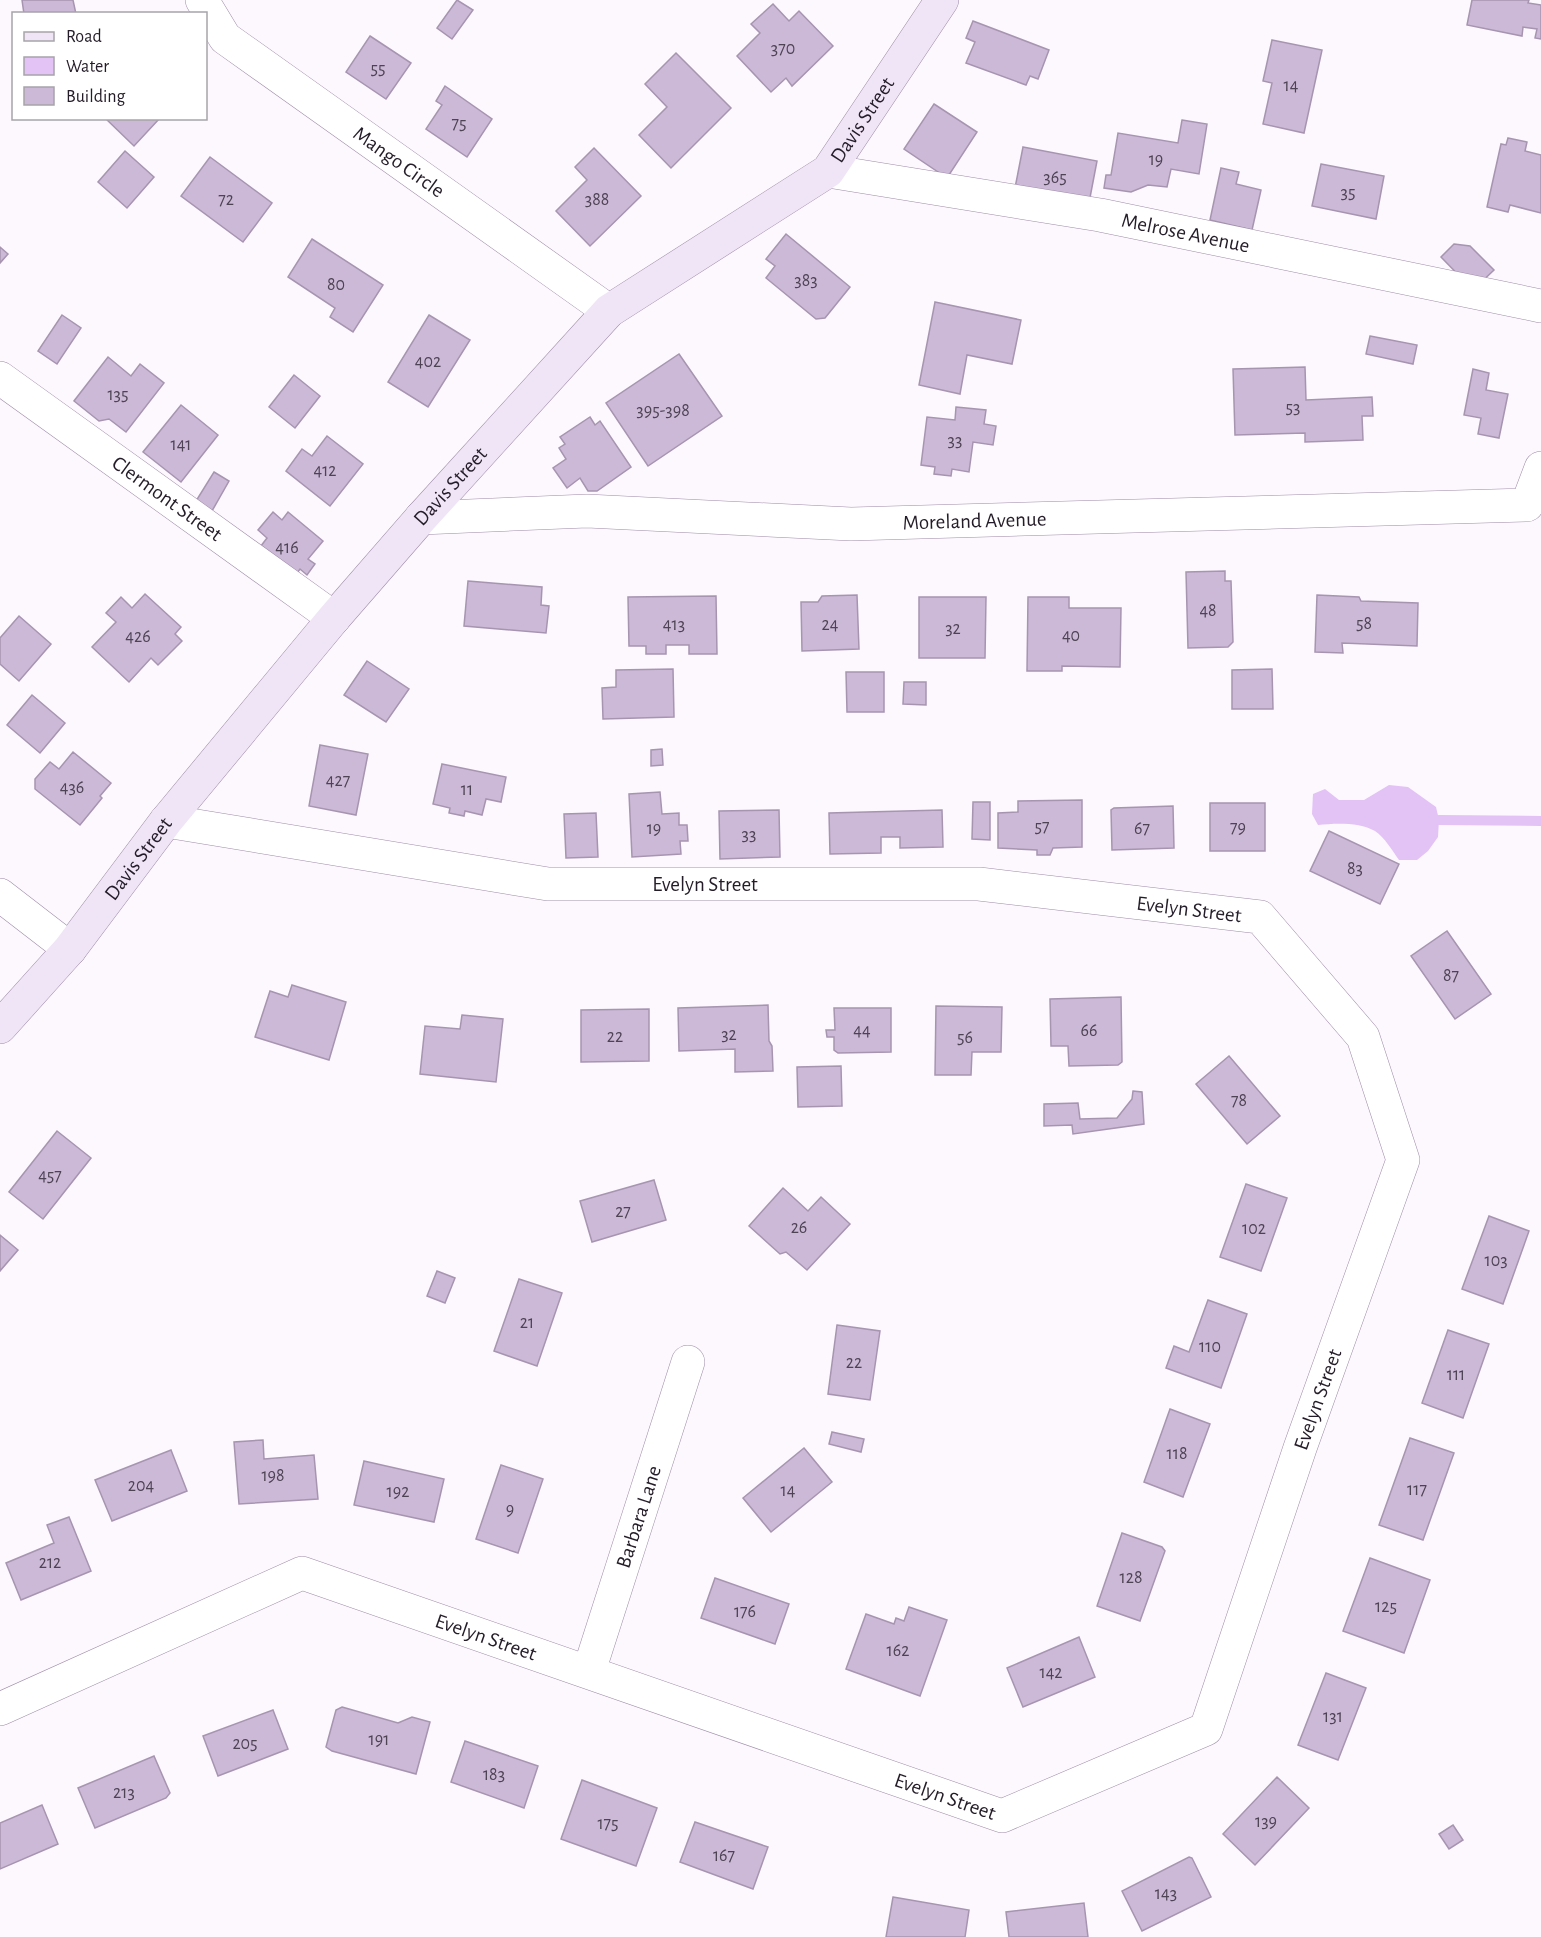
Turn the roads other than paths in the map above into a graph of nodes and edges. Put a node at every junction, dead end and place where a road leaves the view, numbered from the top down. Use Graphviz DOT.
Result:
graph roads {
  1 [pos="202,0"];
  2 [pos="942,0"];
  3 [pos="828,171"];
  4 [pos="1541,306"];
  5 [pos="609,311"];
  6 [pos="0,378"];
  7 [pos="1541,468"];
  8 [pos="421,518"];
  9 [pos="334,618"];
  10 [pos="165,821"];
  11 [pos="0,895"];
  12 [pos="70,949"];
  13 [pos="0,1027"];
  14 [pos="688,1362"];
  15 [pos="589,1671"];
  16 [pos="0,1709"];
  1 -- 5 [label="street, Mango Circle"];
  2 -- 3 [label="main road, Davis Street"];
  3 -- 4 [label="street, Melrose Avenue"];
  3 -- 5 [label="main road, Davis Street"];
  5 -- 8 [label="main road, Davis Street"];
  6 -- 9 [label="street, Clermont Street"];
  7 -- 8 [label="street, Moreland Avenue"];
  8 -- 9 [label="main road, Davis Street"];
  9 -- 10 [label="main road, Davis Street"];
  10 -- 12 [label="main road, Davis Street"];
  10 -- 15 [label="street, Evelyn Street"];
  11 -- 12 [label="street"];
  12 -- 13 [label="main road, Davis Street"];
  14 -- 15 [label="street, Barbara Lane"];
  15 -- 16 [label="street, Evelyn Street"];
}
